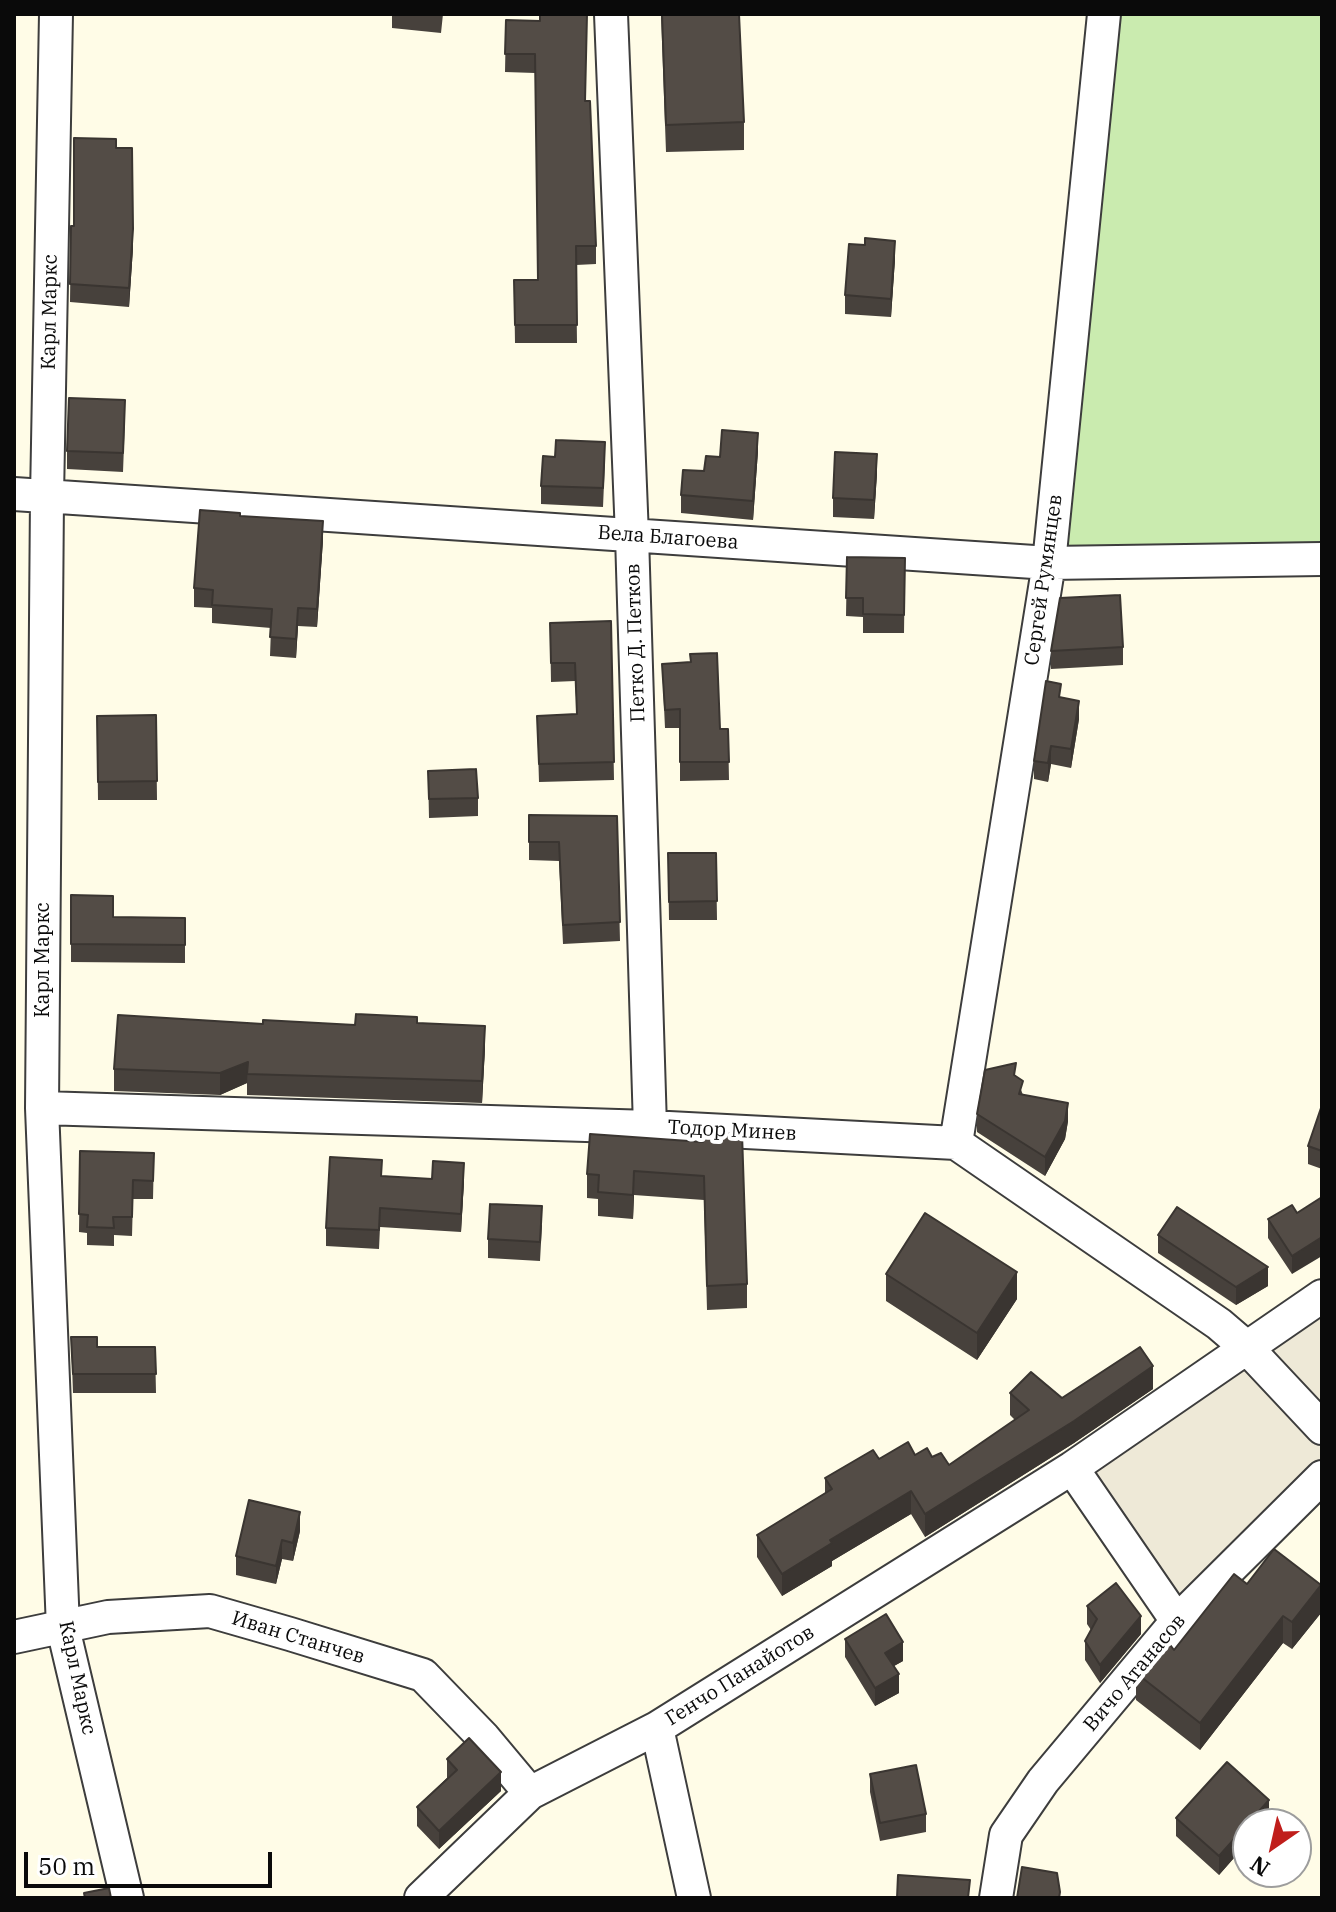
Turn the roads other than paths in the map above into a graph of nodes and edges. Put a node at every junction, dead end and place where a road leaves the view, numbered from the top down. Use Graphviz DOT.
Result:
graph roads {
  1 [pos="56,14"];
  2 [pos="611,14"];
  3 [pos="1104,14"];
  4 [pos="14,494"];
  5 [pos="47,497"];
  6 [pos="632,536"];
  7 [pos="1322,559"];
  8 [pos="1049,563"];
  9 [pos="28,917"];
  10 [pos="42,1108"];
  11 [pos="650,1127"];
  12 [pos="956,1143"];
  13 [pos="1322,1296"];
  14 [pos="1247,1348"];
  15 [pos="1322,1428"];
  16 [pos="1072,1468"];
  17 [pos="1322,1477"];
  18 [pos="1177,1621"];
  19 [pos="63,1628"];
  20 [pos="14,1637"];
  21 [pos="657,1728"];
  22 [pos="530,1793"];
  23 [pos="127,1898"];
  24 [pos="421,1898"];
  25 [pos="694,1898"];
  26 [pos="996,1898"];
  1 -- 5 [label="street, Карл Маркс"];
  2 -- 6 [label="street, Петко Д. Петков"];
  3 -- 8 [label="street, Сергей Румянцев"];
  4 -- 5 [label="street, Вела Благоева"];
  5 -- 6 [label="street, Вела Благоева"];
  5 -- 9 [label="street, Карл Маркс"];
  6 -- 8 [label="street, Вела Благоева"];
  6 -- 11 [label="street, Петко Д. Петков"];
  7 -- 8 [label="street, Вела Благоева"];
  8 -- 12 [label="street, Сергей Румянцев"];
  9 -- 10 [label="street, Карл Маркс"];
  10 -- 11 [label="street, Тодор Минев"];
  10 -- 19 [label="street, Карл Маркс"];
  11 -- 12 [label="street, Тодор Минев"];
  12 -- 14 [label="street"];
  13 -- 14 [label="street, Генчо Панайотов"];
  14 -- 15 [label="street"];
  14 -- 16 [label="street, Генчо Панайотов"];
  16 -- 18 [label="street"];
  16 -- 21 [label="street, Генчо Панайотов"];
  17 -- 18 [label="street, Вичо Атанасов"];
  18 -- 26 [label="street, Вичо Атанасов"];
  19 -- 20 [label="street, Иван Станчев"];
  19 -- 22 [label="street, Иван Станчев"];
  19 -- 23 [label="street, Карл Маркс"];
  21 -- 22 [label="street, Генчо Панайотов"];
  21 -- 25 [label="street"];
  22 -- 24 [label="street, Генчо Панайотов"];
}
